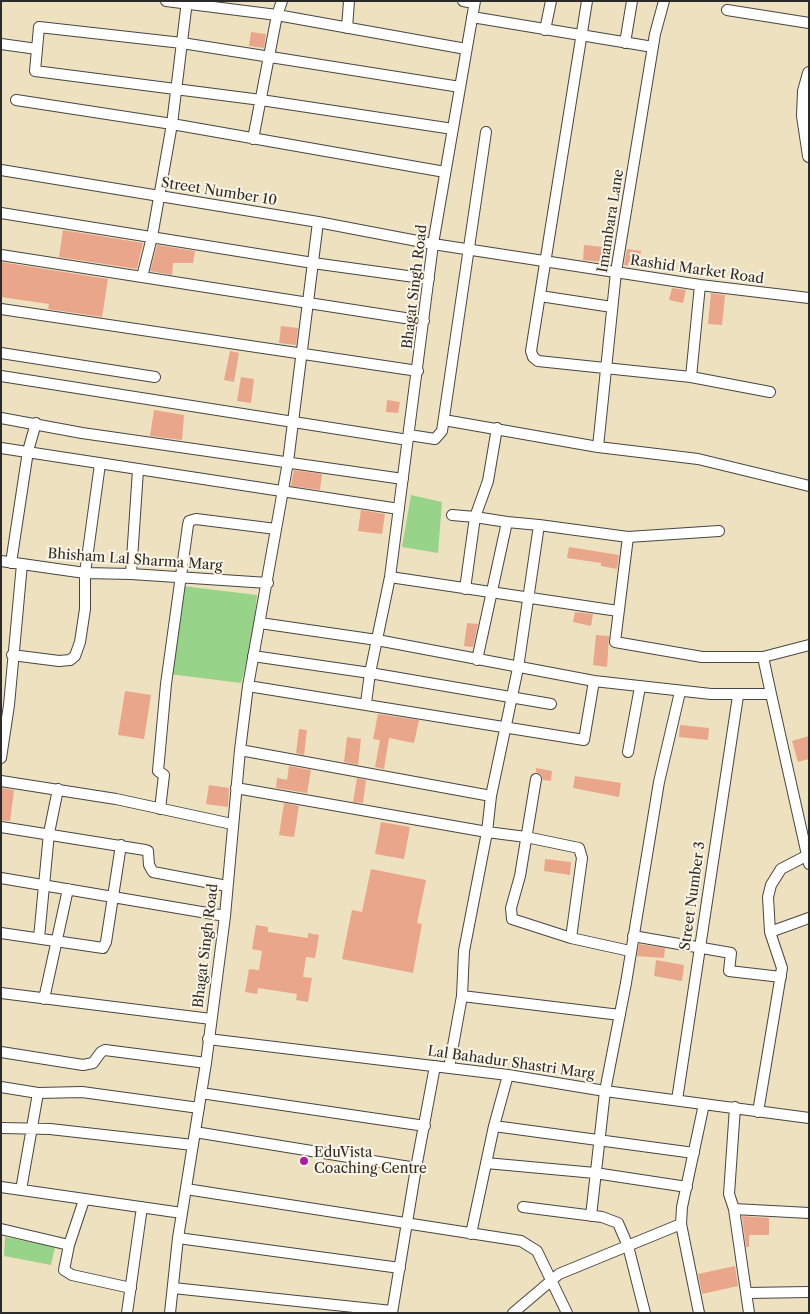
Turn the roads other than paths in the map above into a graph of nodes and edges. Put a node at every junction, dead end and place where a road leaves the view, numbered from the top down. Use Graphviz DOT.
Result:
graph roads {
  1 [pos="166,1"];
  2 [pos="282,1"];
  3 [pos="349,1"];
  4 [pos="463,1"];
  5 [pos="551,1"];
  6 [pos="587,1"];
  7 [pos="632,1"];
  8 [pos="664,1"];
  9 [pos="474,2"];
  10 [pos="187,3"];
  11 [pos="727,10"];
  12 [pos="277,15"];
  13 [pos="472,17"];
  14 [pos="809,23"];
  15 [pos="346,28"];
  16 [pos="545,30"];
  17 [pos="582,36"];
  18 [pos="182,43"];
  19 [pos="625,43"];
  20 [pos="1,44"];
  21 [pos="653,46"];
  22 [pos="37,49"];
  23 [pos="466,49"];
  24 [pos="269,57"];
  25 [pos="809,73"];
  26 [pos="460,87"];
  27 [pos="177,89"];
  28 [pos="806,91"];
  29 [pos="16,100"];
  30 [pos="261,100"];
  31 [pos="172,124"];
  32 [pos="453,129"];
  33 [pos="486,132"];
  34 [pos="253,138"];
  35 [pos="809,156"];
  36 [pos="1,170"];
  37 [pos="445,172"];
  38 [pos="159,196"];
  39 [pos="1,214"];
  40 [pos="318,222"];
  41 [pos="152,237"];
  42 [pos="433,244"];
  43 [pos="468,249"];
  44 [pos="1,256"];
  45 [pos="546,261"];
  46 [pos="313,263"];
  47 [pos="616,272"];
  48 [pos="142,277"];
  49 [pos="428,279"];
  50 [pos="700,285"];
  51 [pos="540,296"];
  52 [pos="809,298"];
  53 [pos="308,303"];
  54 [pos="612,307"];
  55 [pos="1,309"];
  56 [pos="424,321"];
  57 [pos="1,352"];
  58 [pos="301,352"];
  59 [pos="605,369"];
  60 [pos="418,371"];
  61 [pos="1,376"];
  62 [pos="154,377"];
  63 [pos="691,377"];
  64 [pos="770,392"];
  65 [pos="1,418"];
  66 [pos="444,420"];
  67 [pos="291,422"];
  68 [pos="36,423"];
  69 [pos="497,428"];
  70 [pos="409,438"];
  71 [pos="598,447"];
  72 [pos="1,448"];
  73 [pos="28,451"];
  74 [pos="288,462"];
  75 [pos="100,464"];
  76 [pos="138,470"];
  77 [pos="403,479"];
  78 [pos="809,486"];
  79 [pos="281,492"];
  80 [pos="399,509"];
  81 [pos="452,515"];
  82 [pos="475,517"];
  83 [pos="507,522"];
  84 [pos="539,525"];
  85 [pos="276,529"];
  86 [pos="718,531"];
  87 [pos="628,537"];
  88 [pos="11,563"];
  89 [pos="85,573"];
  90 [pos="130,574"];
  91 [pos="390,577"];
  92 [pos="180,578"];
  93 [pos="268,583"];
  94 [pos="465,588"];
  95 [pos="491,592"];
  96 [pos="526,598"];
  97 [pos="618,611"];
  98 [pos="260,623"];
  99 [pos="376,640"];
  100 [pos="809,645"];
  101 [pos="12,655"];
  102 [pos="254,656"];
  103 [pos="763,657"];
  104 [pos="477,660"];
  105 [pos="518,668"];
  106 [pos="370,673"];
  107 [pos="594,681"];
  108 [pos="248,686"];
  109 [pos="640,687"];
  110 [pos="680,692"];
  111 [pos="771,694"];
  112 [pos="738,696"];
  113 [pos="512,697"];
  114 [pos="366,703"];
  115 [pos="550,704"];
  116 [pos="506,728"];
  117 [pos="240,750"];
  118 [pos="628,752"];
  119 [pos="1,758"];
  120 [pos="536,779"];
  121 [pos="1,780"];
  122 [pos="236,788"];
  123 [pos="58,789"];
  124 [pos="491,796"];
  125 [pos="160,809"];
  126 [pos="232,824"];
  127 [pos="1,827"];
  128 [pos="487,832"];
  129 [pos="50,833"];
  130 [pos="526,837"];
  131 [pos="122,846"];
  132 [pos="807,860"];
  133 [pos="1,878"];
  134 [pos="43,885"];
  135 [pos="227,886"];
  136 [pos="68,889"];
  137 [pos="113,897"];
  138 [pos="225,916"];
  139 [pos="809,918"];
  140 [pos="770,932"];
  141 [pos="1,933"];
  142 [pos="633,936"];
  143 [pos="39,938"];
  144 [pos="571,938"];
  145 [pos="55,941"];
  146 [pos="699,949"];
  147 [pos="630,951"];
  148 [pos="781,977"];
  149 [pos="1,993"];
  150 [pos="462,996"];
  151 [pos="44,999"];
  152 [pos="620,1014"];
  153 [pos="211,1019"];
  154 [pos="208,1039"];
  155 [pos="1,1052"];
  156 [pos="206,1063"];
  157 [pos="435,1066"];
  158 [pos="449,1068"];
  159 [pos="508,1074"];
  160 [pos="1,1087"];
  161 [pos="605,1091"];
  162 [pos="38,1093"];
  163 [pos="201,1093"];
  164 [pos="677,1100"];
  165 [pos="704,1104"];
  166 [pos="199,1108"];
  167 [pos="735,1108"];
  168 [pos="758,1112"];
  169 [pos="809,1118"];
  170 [pos="425,1126"];
  171 [pos="494,1126"];
  172 [pos="1,1128"];
  173 [pos="33,1129"];
  174 [pos="195,1132"];
  175 [pos="600,1140"];
  176 [pos="193,1145"];
  177 [pos="694,1153"];
  178 [pos="486,1163"];
  179 [pos="416,1168"];
  180 [pos="596,1173"];
  181 [pos="1,1187"];
  182 [pos="687,1187"];
  183 [pos="186,1189"];
  184 [pos="21,1190"];
  185 [pos="84,1200"];
  186 [pos="142,1207"];
  187 [pos="523,1207"];
  188 [pos="734,1209"];
  189 [pos="182,1213"];
  190 [pos="809,1213"];
  191 [pos="591,1216"];
  192 [pos="407,1223"];
  193 [pos="681,1224"];
  194 [pos="1,1229"];
  195 [pos="471,1234"];
  196 [pos="178,1238"];
  197 [pos="69,1245"];
  198 [pos="628,1246"];
  199 [pos="400,1268"];
  200 [pos="552,1278"];
  201 [pos="131,1288"];
  202 [pos="173,1288"];
  203 [pos="809,1292"];
  204 [pos="747,1293"];
  205 [pos="392,1312"];
  206 [pos="127,1313"];
  207 [pos="170,1313"];
  208 [pos="513,1313"];
  209 [pos="567,1313"];
  210 [pos="645,1313"];
  211 [pos="700,1313"];
  212 [pos="749,1313"];
  1 -- 10 [label="street"];
  2 -- 12 [label="street"];
  3 -- 15 [label="street"];
  4 -- 9 [label="street"];
  5 -- 16 [label="street"];
  6 -- 17 [label="street"];
  7 -- 19 [label="street"];
  8 -- 21 [label="street, Imambara Lane"];
  9 -- 13 [label="street, Bhagat Singh Road"];
  10 -- 12 [label="street"];
  10 -- 18 [label="street"];
  11 -- 14 [label="street"];
  12 -- 15 [label="street"];
  12 -- 24 [label="street"];
  13 -- 16 [label="street"];
  13 -- 23 [label="street, Bhagat Singh Road"];
  15 -- 23 [label="street"];
  16 -- 17 [label="street"];
  17 -- 19 [label="street"];
  17 -- 45 [label="street"];
  18 -- 22 [label="street"];
  18 -- 24 [label="street"];
  18 -- 27 [label="street"];
  19 -- 21 [label="street"];
  20 -- 22 [label="street"];
  21 -- 47 [label="street, Imambara Lane"];
  22 -- 27 [label="street"];
  23 -- 26 [label="street, Bhagat Singh Road"];
  24 -- 26 [label="street"];
  24 -- 30 [label="street"];
  25 -- 28 [label="street"];
  26 -- 32 [label="street, Bhagat Singh Road"];
  27 -- 30 [label="street"];
  27 -- 31 [label="street"];
  28 -- 35 [label="street"];
  29 -- 31 [label="street"];
  30 -- 32 [label="street"];
  30 -- 34 [label="street"];
  31 -- 34 [label="street"];
  31 -- 38 [label="street"];
  32 -- 37 [label="street, Bhagat Singh Road"];
  33 -- 43 [label="street"];
  34 -- 37 [label="street"];
  36 -- 38 [label="street, Street Number 10"];
  37 -- 42 [label="street, Bhagat Singh Road"];
  38 -- 40 [label="street, Street Number 10"];
  38 -- 41 [label="street"];
  39 -- 41 [label="street"];
  40 -- 42 [label="street, Street Number 10"];
  40 -- 46 [label="street, Bhagat Singh Road"];
  41 -- 46 [label="street"];
  41 -- 48 [label="street"];
  42 -- 43 [label="street, Rashid Market Road"];
  42 -- 49 [label="street, Bhagat Singh Road"];
  43 -- 45 [label="street, Rashid Market Road"];
  43 -- 66 [label="street"];
  44 -- 48 [label="street"];
  45 -- 47 [label="street, Rashid Market Road"];
  45 -- 51 [label="street"];
  46 -- 49 [label="street"];
  46 -- 53 [label="street, Bhagat Singh Road"];
  47 -- 50 [label="street, Rashid Market Road"];
  47 -- 54 [label="street, Imambara Lane"];
  48 -- 53 [label="street"];
  49 -- 56 [label="street, Bhagat Singh Road"];
  50 -- 52 [label="street, Rashid Market Road"];
  50 -- 63 [label="street"];
  51 -- 54 [label="street"];
  51 -- 59 [label="street"];
  53 -- 56 [label="street"];
  53 -- 58 [label="street, Bhagat Singh Road"];
  54 -- 59 [label="street, Imambara Lane"];
  55 -- 58 [label="street"];
  56 -- 60 [label="street, Bhagat Singh Road"];
  57 -- 62 [label="street"];
  58 -- 60 [label="street"];
  58 -- 67 [label="street, Bhagat Singh Road"];
  59 -- 63 [label="street"];
  59 -- 71 [label="street, Imambara Lane"];
  60 -- 70 [label="street, Bhagat Singh Road"];
  61 -- 67 [label="street"];
  63 -- 64 [label="street"];
  65 -- 68 [label="street"];
  66 -- 69 [label="street"];
  66 -- 70 [label="street"];
  67 -- 70 [label="street"];
  67 -- 74 [label="street, Bhagat Singh Road"];
  68 -- 73 [label="street"];
  68 -- 74 [label="street"];
  69 -- 71 [label="street"];
  69 -- 82 [label="street"];
  70 -- 77 [label="street, Bhagat Singh Road"];
  71 -- 78 [label="street"];
  72 -- 73 [label="street"];
  73 -- 75 [label="street"];
  73 -- 88 [label="street"];
  74 -- 77 [label="street"];
  74 -- 79 [label="street, Bhagat Singh Road"];
  75 -- 76 [label="street"];
  75 -- 89 [label="street"];
  76 -- 79 [label="street"];
  76 -- 90 [label="street"];
  77 -- 80 [label="street, Bhagat Singh Road"];
  79 -- 80 [label="street"];
  79 -- 85 [label="street, Bhagat Singh Road"];
  80 -- 91 [label="street, Bhagat Singh Road"];
  81 -- 82 [label="street"];
  82 -- 83 [label="street"];
  82 -- 94 [label="street"];
  83 -- 84 [label="street"];
  83 -- 95 [label="street"];
  84 -- 87 [label="street"];
  84 -- 96 [label="street"];
  85 -- 92 [label="street"];
  85 -- 93 [label="street, Bhagat Singh Road"];
  86 -- 87 [label="street"];
  87 -- 97 [label="street"];
  88 -- 89 [label="street, Bhisham Lal Sharma Marg"];
  88 -- 101 [label="street"];
  89 -- 90 [label="street, Bhisham Lal Sharma Marg"];
  89 -- 101 [label="street"];
  90 -- 92 [label="street, Bhisham Lal Sharma Marg"];
  91 -- 94 [label="street"];
  91 -- 99 [label="street, Bhagat Singh Road"];
  92 -- 93 [label="street, Bhisham Lal Sharma Marg"];
  92 -- 125 [label="street"];
  93 -- 98 [label="street, Bhagat Singh Road"];
  94 -- 95 [label="street"];
  95 -- 96 [label="street"];
  95 -- 104 [label="street"];
  96 -- 97 [label="street"];
  96 -- 105 [label="street"];
  97 -- 103 [label="street"];
  98 -- 99 [label="street"];
  98 -- 102 [label="street, Bhagat Singh Road"];
  99 -- 104 [label="street"];
  99 -- 106 [label="street, Bhagat Singh Road"];
  100 -- 103 [label="street"];
  101 -- 119 [label="street"];
  102 -- 106 [label="street"];
  102 -- 108 [label="street, Bhagat Singh Road"];
  103 -- 111 [label="street"];
  104 -- 105 [label="street"];
  105 -- 107 [label="street"];
  105 -- 113 [label="street"];
  106 -- 113 [label="street"];
  106 -- 114 [label="street, Bhagat Singh Road"];
  107 -- 109 [label="street"];
  107 -- 116 [label="street"];
  108 -- 114 [label="street"];
  108 -- 117 [label="street, Bhagat Singh Road"];
  109 -- 110 [label="street"];
  109 -- 118 [label="street"];
  110 -- 112 [label="street"];
  110 -- 142 [label="street"];
  111 -- 112 [label="street"];
  111 -- 132 [label="street"];
  112 -- 146 [label="street, Street Number 3"];
  113 -- 115 [label="street"];
  113 -- 116 [label="street"];
  114 -- 116 [label="street"];
  116 -- 124 [label="street"];
  117 -- 122 [label="street, Bhagat Singh Road"];
  117 -- 124 [label="street"];
  120 -- 130 [label="street"];
  121 -- 123 [label="street"];
  122 -- 126 [label="street, Bhagat Singh Road"];
  122 -- 128 [label="street"];
  123 -- 125 [label="street"];
  123 -- 129 [label="street"];
  124 -- 128 [label="street"];
  125 -- 126 [label="street"];
  126 -- 135 [label="street, Bhagat Singh Road"];
  127 -- 129 [label="street"];
  128 -- 130 [label="street"];
  128 -- 150 [label="street"];
  129 -- 131 [label="street"];
  129 -- 134 [label="street"];
  130 -- 144 [label="street"];
  130 -- 144 [label="street"];
  131 -- 135 [label="street"];
  131 -- 137 [label="street"];
  132 -- 140 [label="street"];
  133 -- 134 [label="street"];
  134 -- 136 [label="street"];
  134 -- 143 [label="street"];
  135 -- 138 [label="street, Bhagat Singh Road"];
  136 -- 137 [label="street"];
  136 -- 145 [label="street"];
  137 -- 138 [label="street"];
  137 -- 145 [label="street"];
  138 -- 153 [label="street, Bhagat Singh Road"];
  139 -- 140 [label="street"];
  140 -- 148 [label="street"];
  141 -- 143 [label="street"];
  142 -- 146 [label="street"];
  142 -- 147 [label="street"];
  143 -- 145 [label="street"];
  144 -- 147 [label="street"];
  145 -- 151 [label="street"];
  146 -- 148 [label="street"];
  146 -- 164 [label="street, Street Number 3"];
  147 -- 152 [label="street"];
  148 -- 168 [label="street"];
  149 -- 151 [label="street"];
  150 -- 152 [label="street"];
  150 -- 158 [label="street"];
  151 -- 153 [label="street"];
  152 -- 161 [label="street"];
  153 -- 154 [label="street, Bhagat Singh Road"];
  154 -- 156 [label="street, Bhagat Singh Road"];
  154 -- 157 [label="street, Lal Bahadur Shastri Marg"];
  155 -- 156 [label="street"];
  156 -- 163 [label="street, Bhagat Singh Road"];
  157 -- 158 [label="street, Lal Bahadur Shastri Marg"];
  157 -- 170 [label="street"];
  158 -- 159 [label="street, Lal Bahadur Shastri Marg"];
  159 -- 161 [label="street, Lal Bahadur Shastri Marg"];
  159 -- 171 [label="street"];
  160 -- 162 [label="street"];
  161 -- 164 [label="street, Lal Bahadur Shastri Marg"];
  161 -- 175 [label="street"];
  162 -- 166 [label="street"];
  162 -- 173 [label="street"];
  163 -- 166 [label="street, Bhagat Singh Road"];
  163 -- 170 [label="street"];
  164 -- 165 [label="street, Lal Bahadur Shastri Marg"];
  165 -- 167 [label="street, Lal Bahadur Shastri Marg"];
  165 -- 177 [label="street"];
  166 -- 174 [label="street, Bhagat Singh Road"];
  167 -- 168 [label="street, Lal Bahadur Shastri Marg"];
  167 -- 188 [label="street"];
  168 -- 169 [label="street, Lal Bahadur Shastri Marg"];
  170 -- 179 [label="street"];
  171 -- 175 [label="street"];
  171 -- 178 [label="street"];
  172 -- 173 [label="street"];
  173 -- 176 [label="street"];
  173 -- 184 [label="street"];
  174 -- 176 [label="street, Bhagat Singh Road"];
  174 -- 179 [label="street"];
  175 -- 177 [label="street"];
  175 -- 180 [label="street"];
  176 -- 183 [label="street, Bhagat Singh Road"];
  177 -- 182 [label="street"];
  178 -- 180 [label="street"];
  178 -- 195 [label="street"];
  179 -- 192 [label="street"];
  180 -- 182 [label="street"];
  180 -- 191 [label="street"];
  181 -- 184 [label="street"];
  182 -- 193 [label="street"];
  183 -- 189 [label="street, Bhagat Singh Road"];
  183 -- 192 [label="street"];
  184 -- 185 [label="street"];
  185 -- 186 [label="street"];
  185 -- 197 [label="street"];
  186 -- 189 [label="street"];
  186 -- 201 [label="street"];
  187 -- 191 [label="street"];
  188 -- 190 [label="street"];
  188 -- 204 [label="street"];
  189 -- 196 [label="street, Bhagat Singh Road"];
  191 -- 198 [label="street"];
  192 -- 195 [label="street"];
  192 -- 199 [label="street"];
  193 -- 198 [label="street"];
  193 -- 211 [label="street"];
  194 -- 197 [label="street"];
  195 -- 200 [label="street"];
  196 -- 199 [label="street"];
  196 -- 202 [label="street, Bhagat Singh Road"];
  197 -- 201 [label="street"];
  198 -- 200 [label="street"];
  198 -- 210 [label="street"];
  199 -- 205 [label="street"];
  200 -- 208 [label="street"];
  200 -- 209 [label="street"];
  201 -- 206 [label="street"];
  202 -- 205 [label="street"];
  202 -- 207 [label="street, Bhagat Singh Road"];
  203 -- 204 [label="street"];
  204 -- 212 [label="street"];
}
